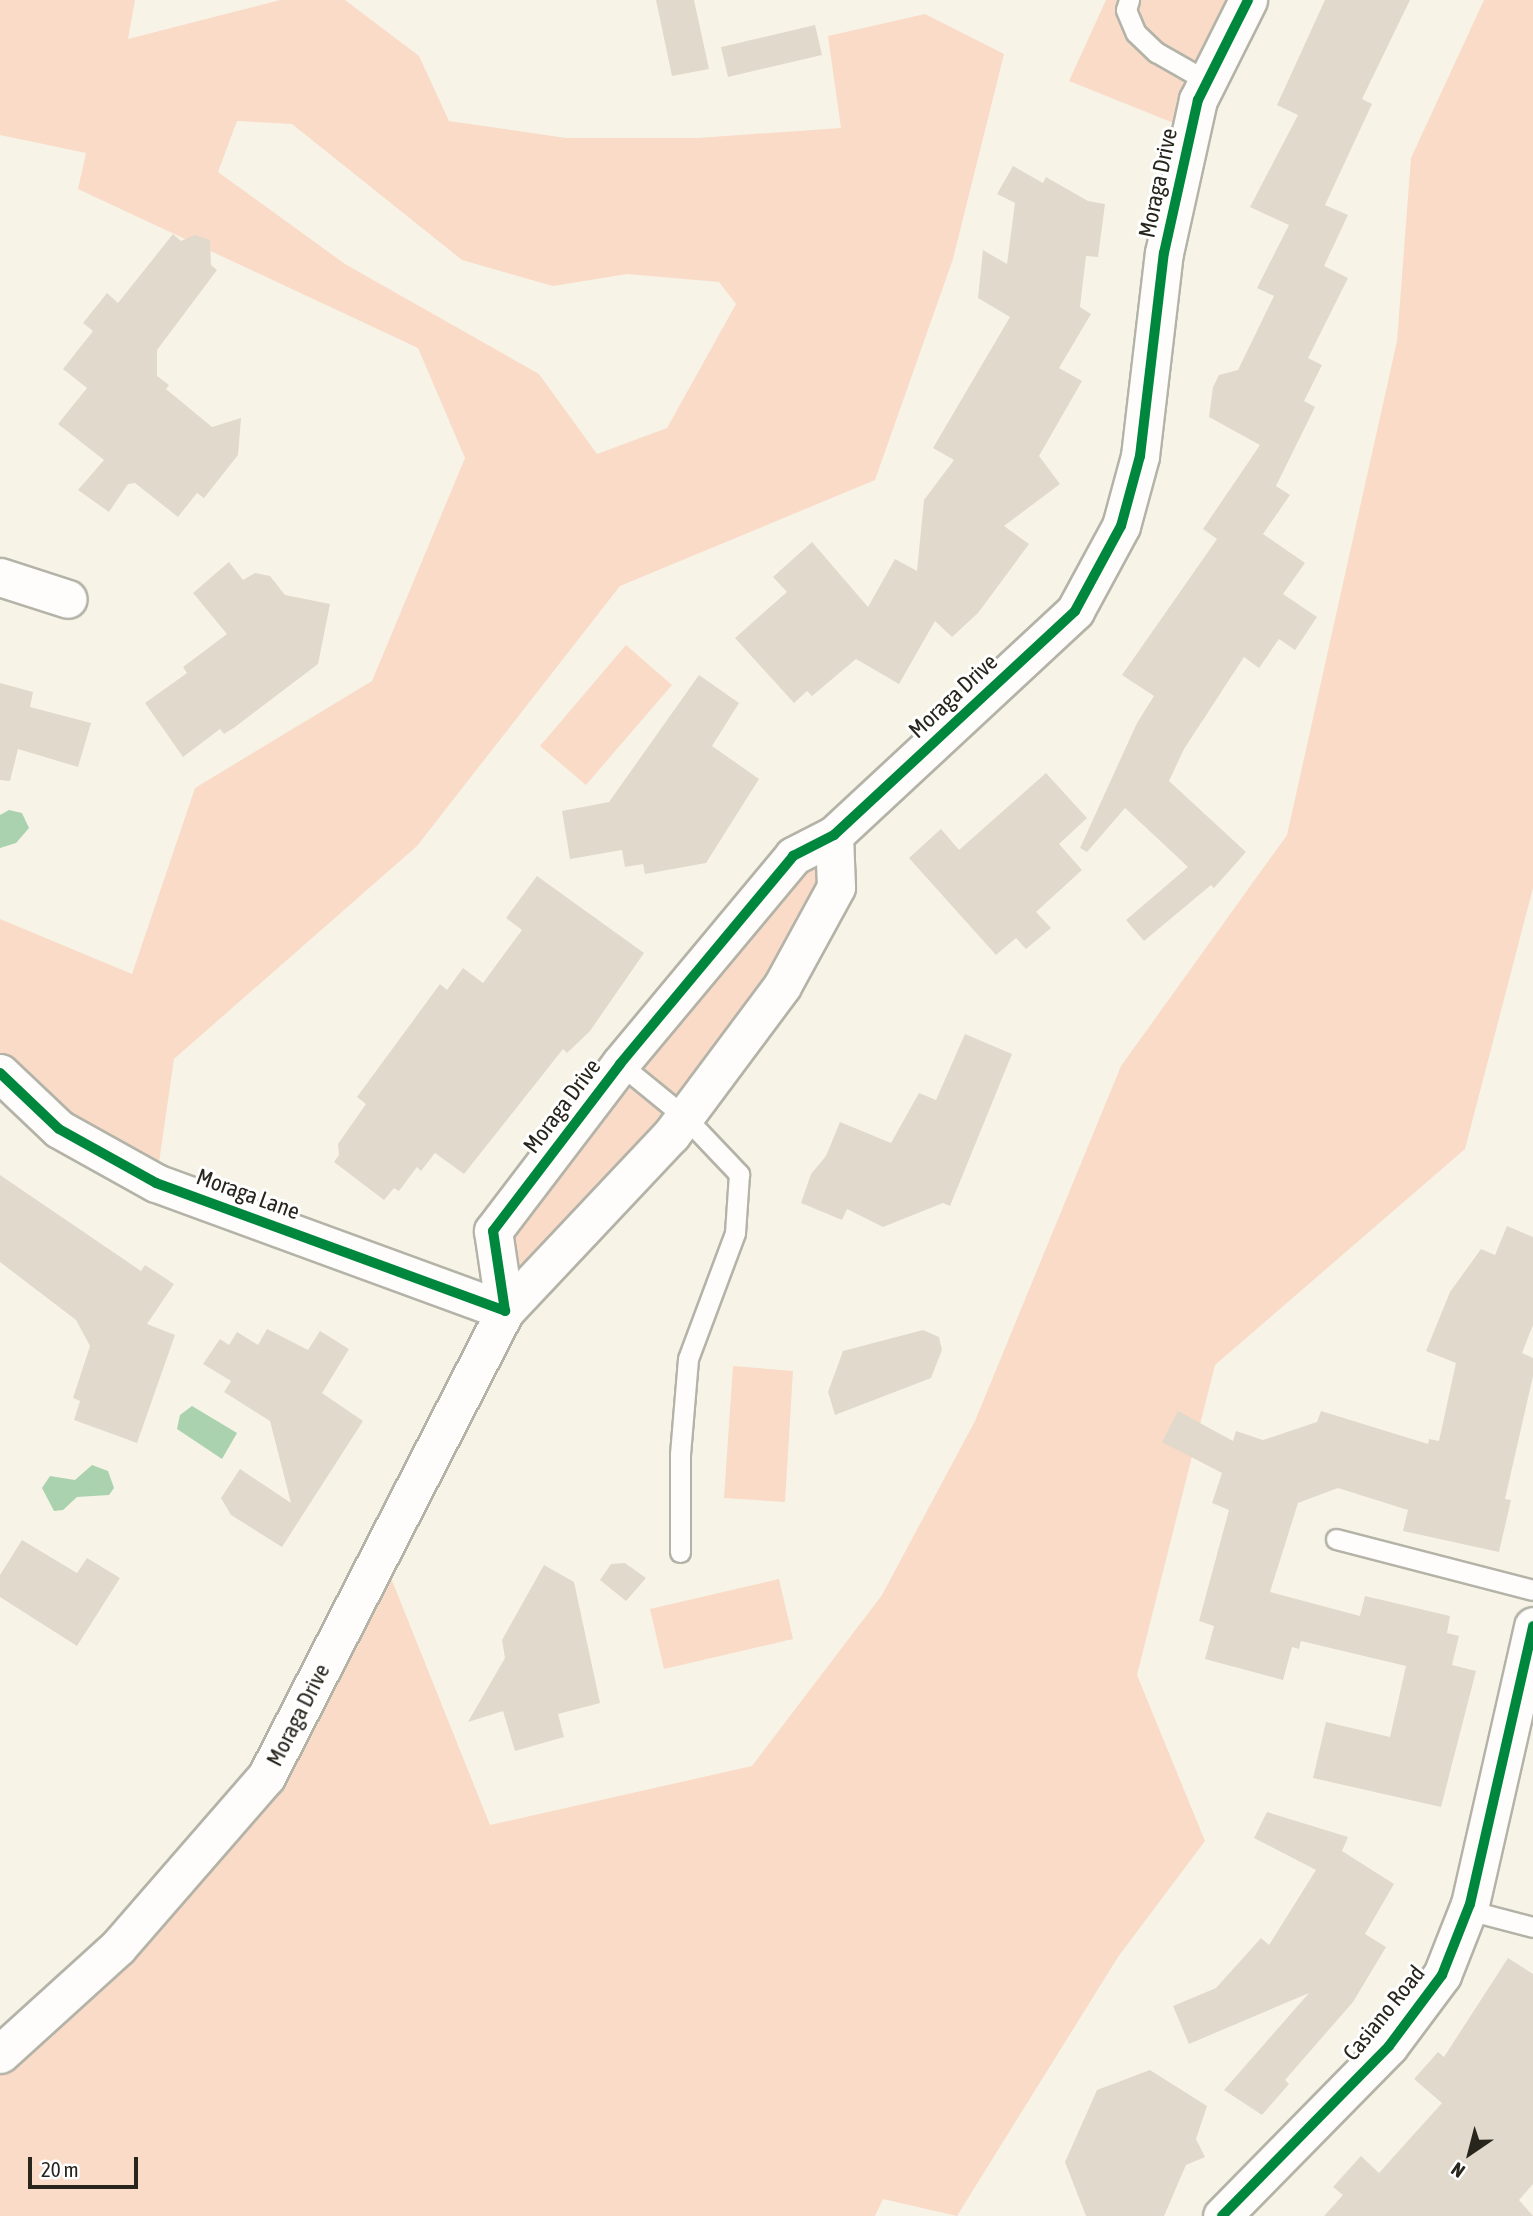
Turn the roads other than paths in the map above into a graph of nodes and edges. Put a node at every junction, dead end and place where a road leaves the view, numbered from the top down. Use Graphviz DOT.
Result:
graph roads {
  1 [pos="1129,0"];
  2 [pos="1248,0"];
  3 [pos="1207,81"];
  4 [pos="0,577"];
  5 [pos="68,599"];
  6 [pos="834,835"];
  7 [pos="620,1064"];
  8 [pos="0,1073"];
  9 [pos="685,1117"];
  10 [pos="505,1311"];
  11 [pos="1336,1539"];
  12 [pos="680,1552"];
  13 [pos="1533,1590"];
  14 [pos="1533,1626"];
  15 [pos="1468,1910"];
  16 [pos="1533,1927"];
  17 [pos="0,2054"];
  18 [pos="1222,2216"];
  1 -- 3 [label="lane"];
  2 -- 3 [label="street, Moraga Drive"];
  3 -- 6 [label="street, Moraga Drive"];
  4 -- 5 [label="street"];
  6 -- 7 [label="street, Moraga Drive"];
  6 -- 9 [label="street, Moraga Drive"];
  7 -- 9 [label="lane"];
  7 -- 10 [label="street, Moraga Drive"];
  8 -- 10 [label="street, Moraga Lane"];
  9 -- 10 [label="street, Moraga Drive"];
  9 -- 12 [label="lane"];
  10 -- 17 [label="street, Moraga Drive"];
  11 -- 13 [label="lane"];
  14 -- 15 [label="street, Casiano Road"];
  15 -- 16 [label="lane"];
  15 -- 18 [label="street, Casiano Road"];
}
